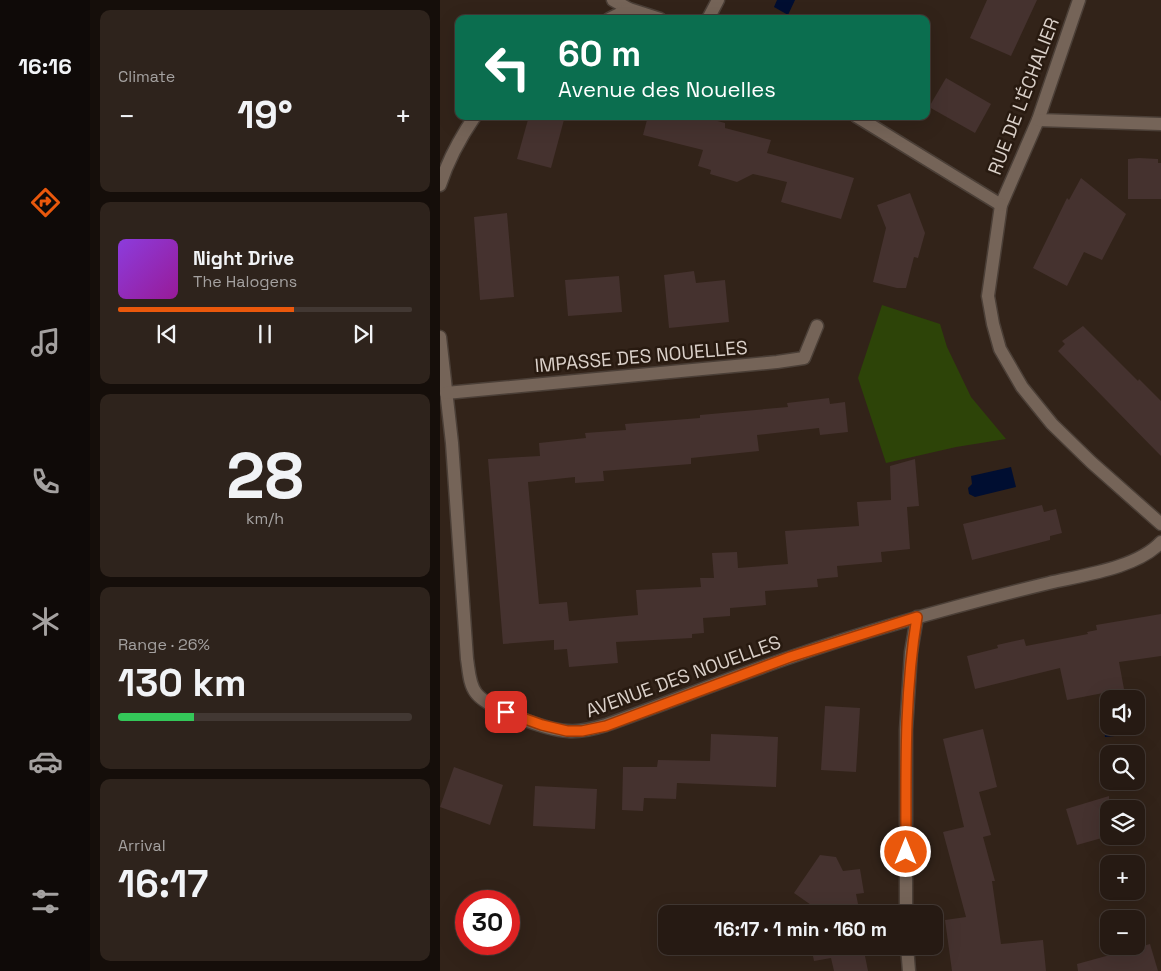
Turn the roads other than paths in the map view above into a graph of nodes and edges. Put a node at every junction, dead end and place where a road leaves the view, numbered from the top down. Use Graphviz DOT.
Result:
graph roads {
  1 [pos="613,0"];
  2 [pos="718,0"];
  3 [pos="1079,0"];
  4 [pos="629,9"];
  5 [pos="617,15"];
  6 [pos="648,15"];
  7 [pos="710,15"];
  8 [pos="472,120"];
  9 [pos="863,120"];
  10 [pos="1038,120"];
  11 [pos="1161,124"];
  12 [pos="440,185"];
  13 [pos="1002,205"];
  14 [pos="817,326"];
  15 [pos="440,337"];
  16 [pos="446,393"];
  17 [pos="1161,524"];
  18 [pos="1161,542"];
  19 [pos="917,617"];
  20 [pos="906,905"];
  21 [pos="907,955"];
  22 [pos="908,971"];
  1 -- 4 [label="street"];
  2 -- 7 [label="street"];
  3 -- 10 [label="street, RUE DE L'ÉCHALIER"];
  4 -- 5 [label="street"];
  4 -- 6 [label="street"];
  8 -- 12 [label="street"];
  9 -- 13 [label="street"];
  10 -- 11 [label="street"];
  10 -- 13 [label="street, RUE DE L'ÉCHALIER"];
  13 -- 17 [label="street, RUE DE L'ÉCHALIER"];
  14 -- 16 [label="street, IMPASSE DES NOUELLES"];
  15 -- 16 [label="street, AVENUE DES NOUELLES"];
  16 -- 19 [label="street, AVENUE DES NOUELLES"];
  18 -- 19 [label="street, AVENUE DES NOUELLES"];
  19 -- 20 [label="street"];
  21 -- 22 [label="street"];
}
